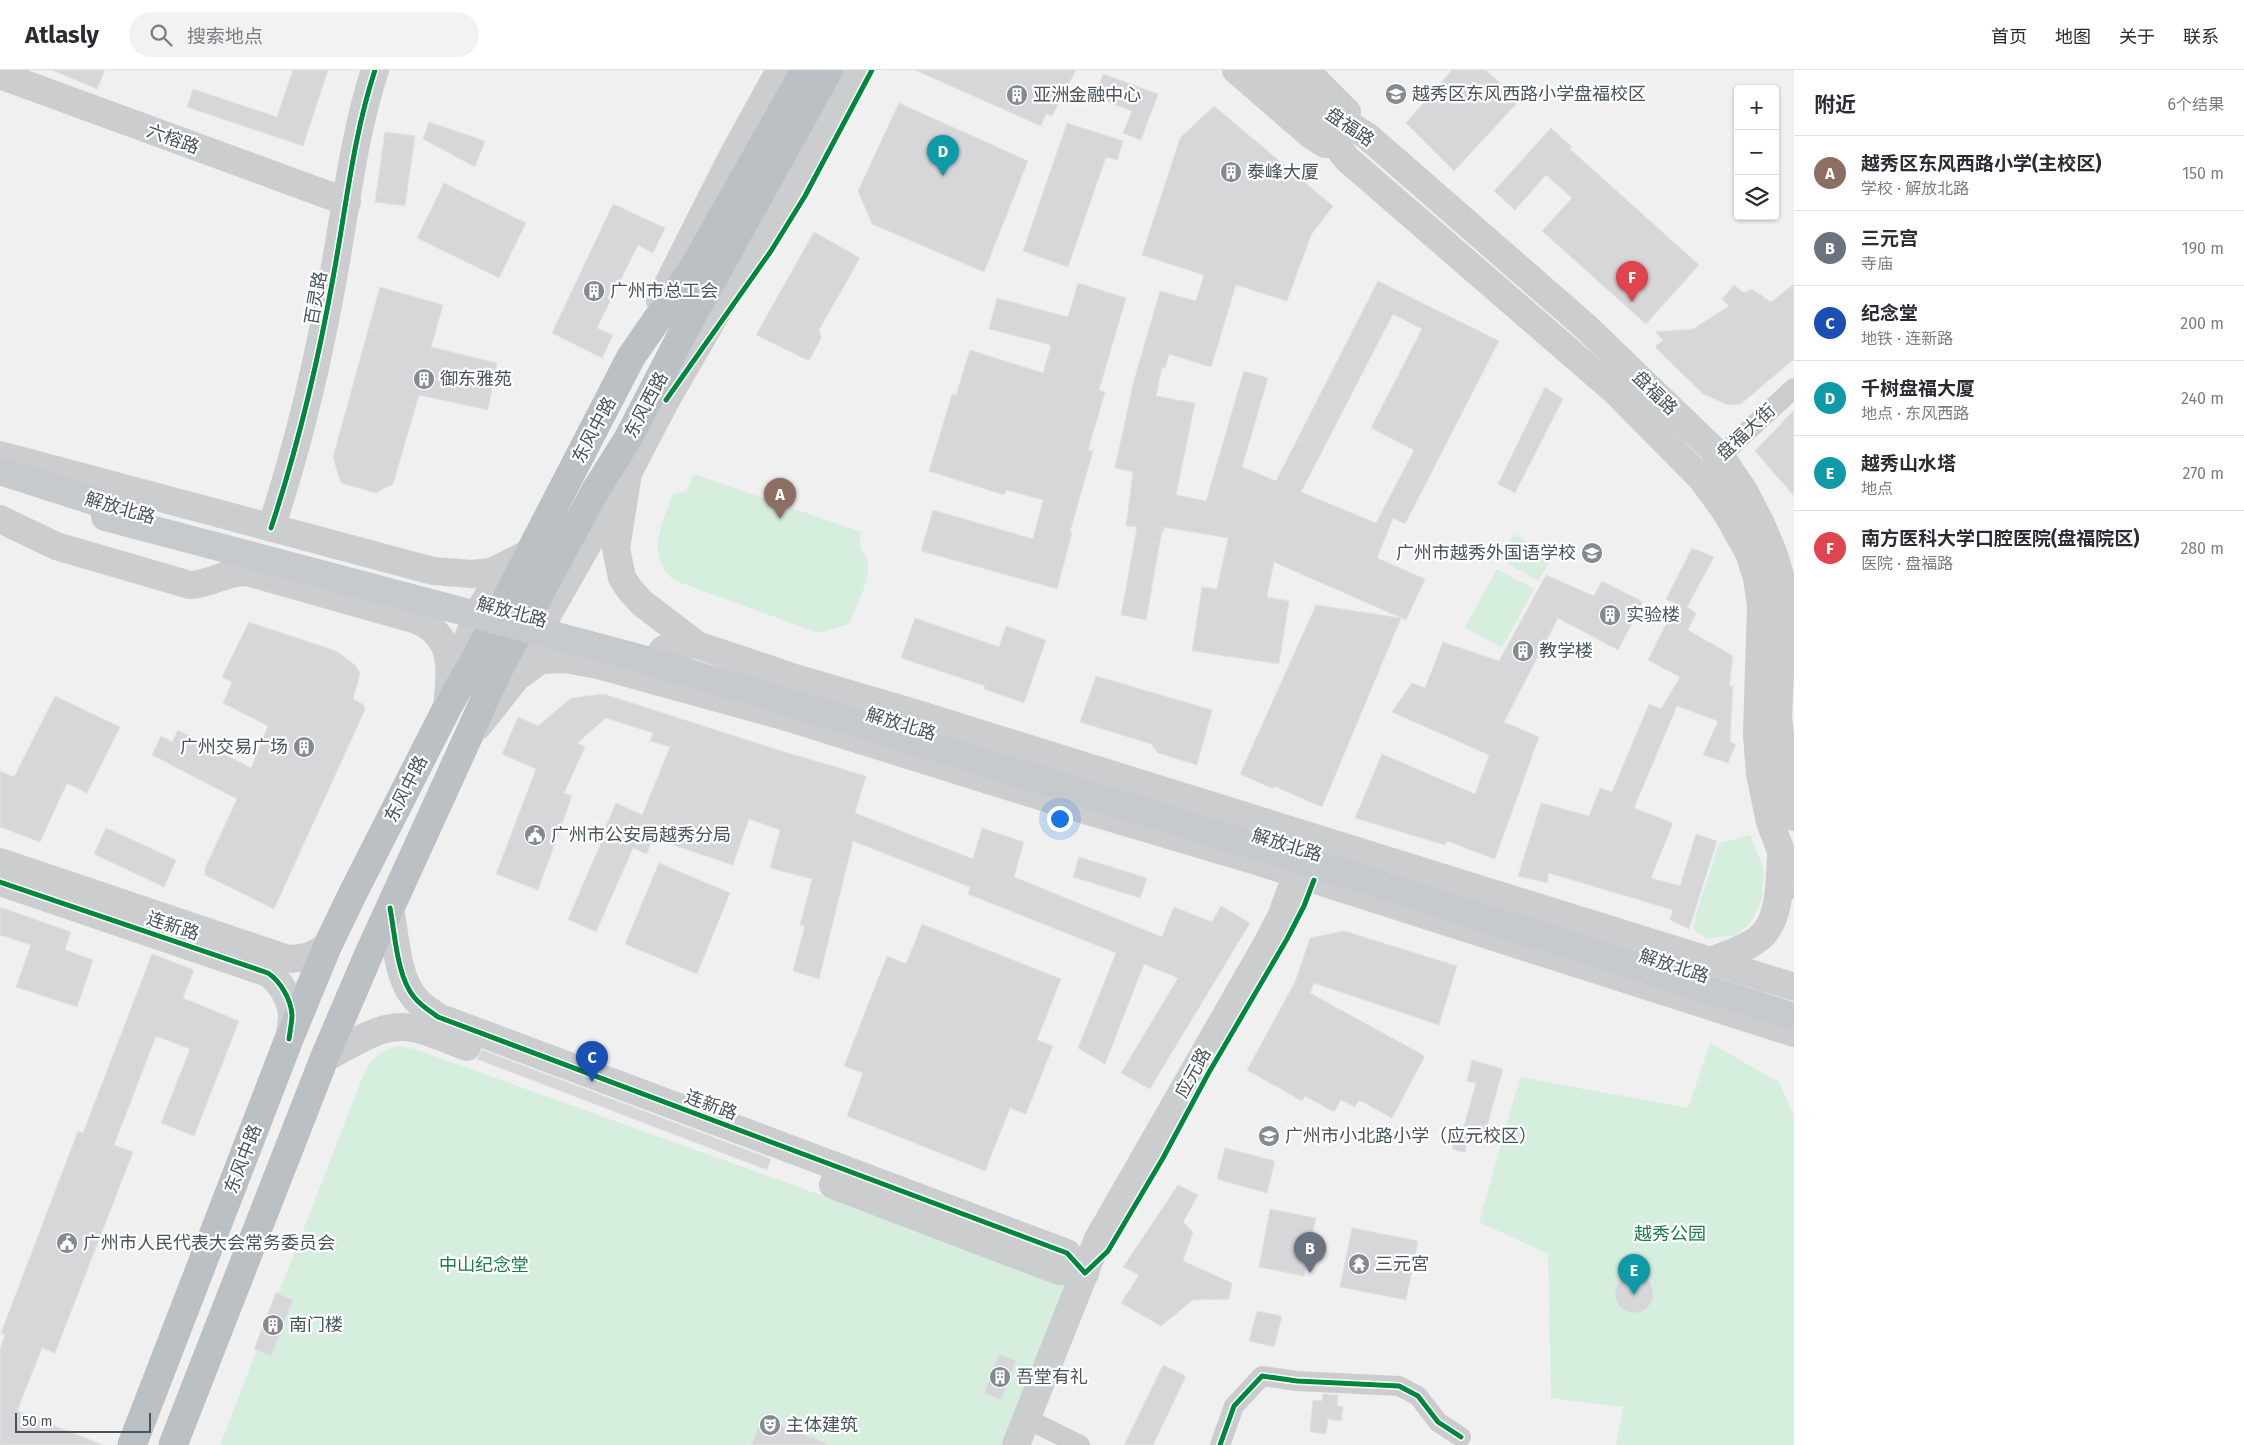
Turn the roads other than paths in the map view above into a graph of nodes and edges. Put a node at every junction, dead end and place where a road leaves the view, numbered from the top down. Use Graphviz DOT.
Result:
graph roads {
  1 [pos="375,70"];
  2 [pos="760,70"];
  3 [pos="780,70"];
  4 [pos="805,70"];
  5 [pos="829,70"];
  6 [pos="853,70"];
  7 [pos="872,70"];
  8 [pos="1236,70"];
  9 [pos="1269,70"];
  10 [pos="0,75"];
  11 [pos="1301,81"];
  12 [pos="1347,159"];
  13 [pos="741,163"];
  14 [pos="347,202"];
  15 [pos="631,357"];
  16 [pos="1794,388"];
  17 [pos="666,400"];
  18 [pos="628,439"];
  19 [pos="0,455"];
  20 [pos="1720,456"];
  21 [pos="0,471"];
  22 [pos="628,474"];
  23 [pos="1699,476"];
  24 [pos="0,490"];
  25 [pos="107,511"];
  26 [pos="0,519"];
  27 [pos="241,520"];
  28 [pos="271,528"];
  29 [pos="529,553"];
  30 [pos="247,572"];
  31 [pos="697,645"];
  32 [pos="670,683"];
  33 [pos="447,708"];
  34 [pos="467,741"];
  35 [pos="1794,817"];
  36 [pos="1310,836"];
  37 [pos="1781,852"];
  38 [pos="0,862"];
  39 [pos="1305,877"];
  40 [pos="0,882"];
  41 [pos="1794,885"];
  42 [pos="390,908"];
  43 [pos="327,948"];
  44 [pos="1708,962"];
  45 [pos="1794,987"];
  46 [pos="1794,1004"];
  47 [pos="1794,1016"];
  48 [pos="1794,1020"];
  49 [pos="1757,1021"];
  50 [pos="1794,1033"];
  51 [pos="289,1039"];
  52 [pos="324,1058"];
  53 [pos="1085,1273"];
  54 [pos="1026,1419"];
  55 [pos="1462,1437"];
  56 [pos="132,1445"];
  57 [pos="173,1445"];
  58 [pos="1016,1445"];
  59 [pos="1080,1445"];
  60 [pos="1220,1445"];
  1 -- 14 [label="main road, 百灵路"];
  2 -- 15 [label="main road"];
  3 -- 13 [label="main road"];
  4 -- 13 [label="highway"];
  5 -- 18 [label="highway, 东风西路"];
  6 -- 17 [label="main road"];
  7 -- 17 [label="main road"];
  8 -- 12 [label="main road"];
  9 -- 11 [label="main road"];
  10 -- 14 [label="main road, 六榕路"];
  11 -- 12 [label="main road"];
  11 -- 20 [label="main road, 盘福路"];
  12 -- 23 [label="main road"];
  13 -- 15 [label="highway, 东风中路"];
  14 -- 28 [label="main road, 百灵路"];
  15 -- 29 [label="highway, 东风中路"];
  16 -- 20 [label="street, 盘福大街"];
  17 -- 22 [label="main road"];
  18 -- 22 [label="main road, 解放北路"];
  18 -- 34 [label="highway, 东风西路"];
  19 -- 27 [label="main road"];
  20 -- 23 [label="street, 盘福大街"];
  20 -- 35 [label="main road, 盘福路"];
  21 -- 25 [label="main road, 解放北路"];
  22 -- 31 [label="main road, 解放北路"];
  22 -- 34 [label="main road"];
  23 -- 37 [label="main road"];
  24 -- 25 [label="main road, 解放北路"];
  25 -- 46 [label="main road, 解放北路"];
  25 -- 47 [label="main road, 解放北路, bridge"];
  26 -- 30 [label="main road"];
  27 -- 28 [label="main road"];
  27 -- 30 [label="main road"];
  28 -- 29 [label="main road"];
  29 -- 33 [label="highway, 东风中路"];
  30 -- 33 [label="main road"];
  31 -- 32 [label="main road"];
  31 -- 36 [label="main road, 解放北路"];
  32 -- 34 [label="main road, 解放北路"];
  32 -- 39 [label="main road, 解放北路"];
  33 -- 43 [label="highway, 东风中路"];
  34 -- 42 [label="highway, 东风中路"];
  36 -- 39 [label="main road, 应元路"];
  36 -- 44 [label="main road, 解放北路"];
  37 -- 41 [label="main road"];
  37 -- 44 [label="main road"];
  38 -- 43 [label="main road, 连新路"];
  39 -- 49 [label="main road, 解放北路"];
  39 -- 53 [label="main road, 应元路"];
  40 -- 51 [label="main road, 连新路"];
  42 -- 52 [label="highway, 东风中路"];
  42 -- 53 [label="main road, 连新路"];
  43 -- 51 [label="highway, 东风中路"];
  44 -- 45 [label="main road, 解放北路"];
  48 -- 49 [label="main road"];
  49 -- 50 [label="main road, 解放北路"];
  51 -- 56 [label="highway, 东风中路"];
  52 -- 53 [label="main road, 连新路"];
  52 -- 57 [label="highway, 东风中路"];
  53 -- 54 [label="main road, 应元路"];
  54 -- 58 [label="main road, 应元路"];
  54 -- 59 [label="street"];
  55 -- 60 [label="street"];
}
